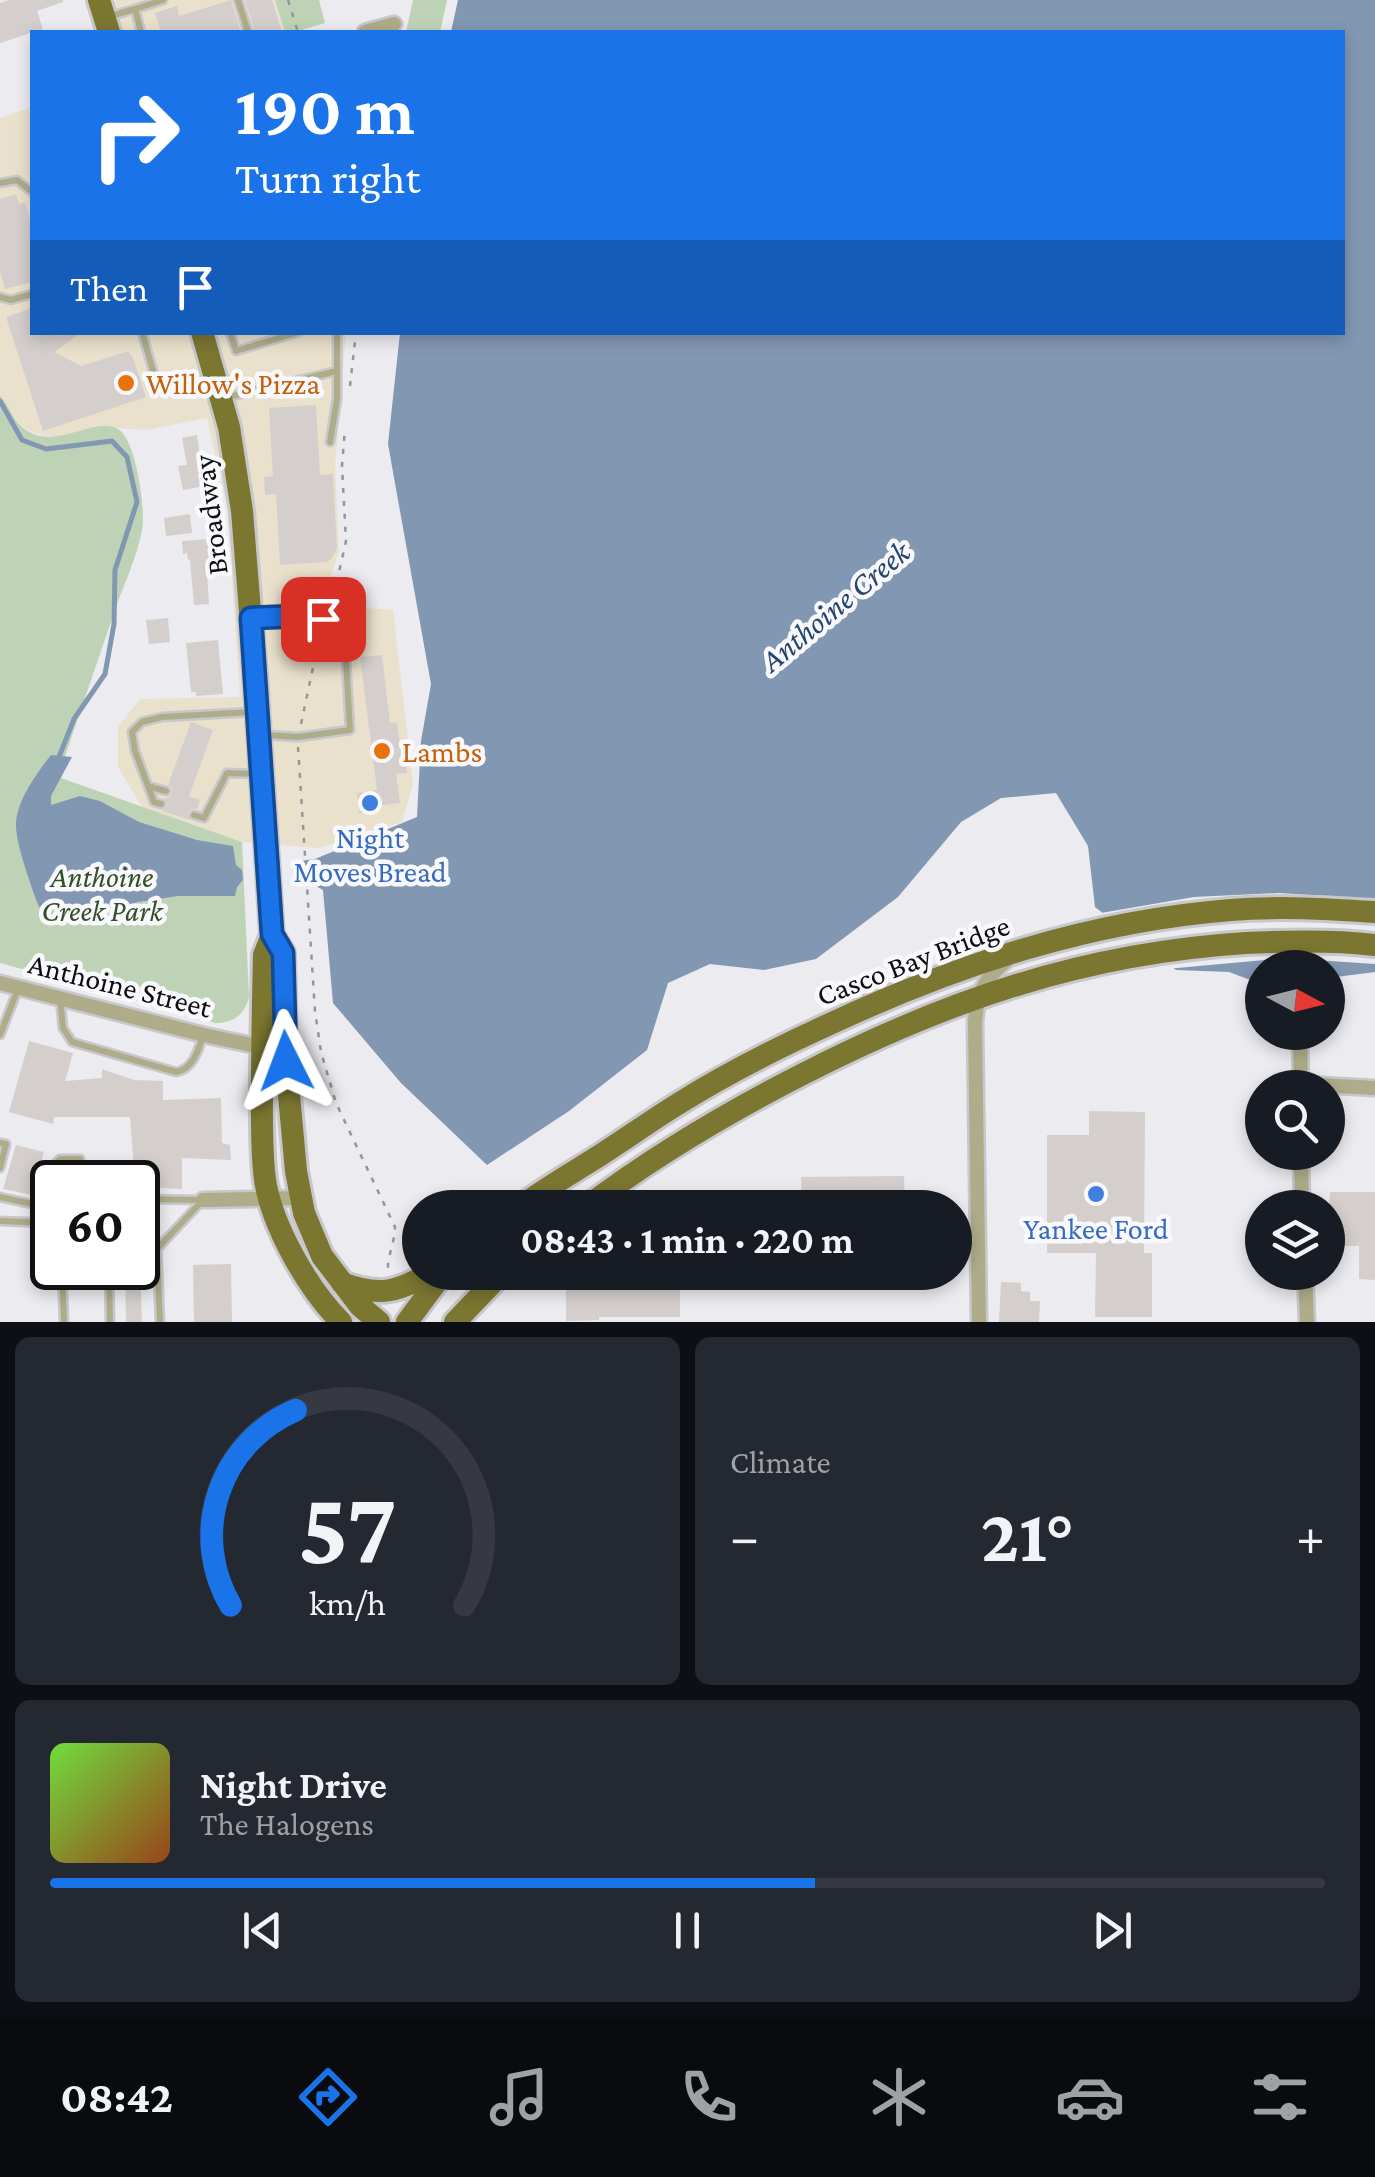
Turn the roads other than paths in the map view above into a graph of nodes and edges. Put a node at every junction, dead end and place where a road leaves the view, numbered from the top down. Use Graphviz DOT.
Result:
graph roads {
  1 [pos="163,0"];
  2 [pos="238,0"];
  3 [pos="135,9"];
  4 [pos="104,17"];
  5 [pos="394,24"];
  6 [pos="140,30"];
  7 [pos="247,30"];
  8 [pos="372,30"];
  9 [pos="0,183"];
  10 [pos="30,190"];
  11 [pos="30,295"];
  12 [pos="0,297"];
  13 [pos="143,335"];
  14 [pos="230,335"];
  15 [pos="290,335"];
  16 [pos="337,335"];
  17 [pos="203,337"];
  18 [pos="337,371"];
  19 [pos="219,390"];
  20 [pos="330,442"];
  21 [pos="251,618"];
  22 [pos="258,723"];
  23 [pos="262,775"];
  24 [pos="150,786"];
  25 [pos="166,791"];
  26 [pos="199,802"];
  27 [pos="162,804"];
  28 [pos="210,806"];
  29 [pos="194,815"];
  30 [pos="1375,912"];
  31 [pos="1375,945"];
  32 [pos="1022,948"];
  33 [pos="0,984"];
  34 [pos="18,988"];
  35 [pos="976,997"];
  36 [pos="60,998"];
  37 [pos="0,1035"];
  38 [pos="204,1035"];
  39 [pos="274,1050"];
  40 [pos="1345,1087"];
  41 [pos="1375,1088"];
  42 [pos="0,1143"];
  43 [pos="0,1168"];
  44 [pos="547,1190"];
  45 [pos="611,1190"];
  46 [pos="0,1197"];
  47 [pos="270,1198"];
  48 [pos="300,1198"];
  49 [pos="160,1199"];
  50 [pos="203,1200"];
  51 [pos="30,1204"];
  52 [pos="0,1221"];
  53 [pos="30,1222"];
  54 [pos="160,1246"];
  55 [pos="341,1282"];
  56 [pos="402,1287"];
  57 [pos="63,1290"];
  58 [pos="109,1290"];
  59 [pos="159,1290"];
  60 [pos="431,1290"];
  61 [pos="486,1290"];
  62 [pos="1306,1290"];
  63 [pos="64,1322"];
  64 [pos="110,1322"];
  65 [pos="160,1322"];
  66 [pos="340,1322"];
  67 [pos="378,1322"];
  68 [pos="407,1322"];
  69 [pos="455,1322"];
  70 [pos="978,1322"];
  71 [pos="1307,1322"];
  1 -- 3 [label="lane"];
  2 -- 7 [label="lane"];
  3 -- 4 [label="lane"];
  3 -- 6 [label="lane"];
  5 -- 8 [label="street"];
  9 -- 10 [label="lane"];
  11 -- 12 [label="lane"];
  13 -- 19 [label="lane"];
  14 -- 15 [label="lane"];
  16 -- 18 [label="lane"];
  17 -- 19 [label="main road, Broadway"];
  18 -- 19 [label="lane"];
  18 -- 20 [label="lane"];
  19 -- 21 [label="main road, Broadway"];
  21 -- 22 [label="main road, Broadway"];
  21 -- 22 [label="lane"];
  22 -- 23 [label="main road, Broadway"];
  22 -- 24 [label="lane"];
  23 -- 28 [label="lane"];
  23 -- 39 [label="main road, Broadway"];
  24 -- 25 [label="lane"];
  24 -- 27 [label="lane"];
  26 -- 28 [label="lane"];
  28 -- 29 [label="lane"];
  30 -- 32 [label="main road, Casco Bay Bridge"];
  31 -- 35 [label="main road, Casco Bay Bridge"];
  32 -- 35 [label="street"];
  32 -- 44 [label="main road, Casco Bay Bridge"];
  33 -- 34 [label="street, Anthoine Street"];
  34 -- 36 [label="street, Anthoine Street"];
  34 -- 37 [label="lane"];
  35 -- 45 [label="main road, Casco Bay Bridge"];
  35 -- 70 [label="street"];
  36 -- 38 [label="street, Anthoine Street"];
  36 -- 38 [label="lane"];
  38 -- 39 [label="street, Anthoine Street"];
  39 -- 47 [label="main road, Broadway"];
  39 -- 48 [label="main road, Broadway"];
  40 -- 41 [label="street"];
  42 -- 43 [label="lane"];
  46 -- 51 [label="lane"];
  47 -- 48 [label="street"];
  47 -- 50 [label="street"];
  47 -- 66 [label="main road, Broadway"];
  48 -- 55 [label="main road, Broadway"];
  49 -- 50 [label="lane"];
  50 -- 54 [label="lane"];
  52 -- 53 [label="lane"];
  55 -- 56 [label="main road"];
  55 -- 67 [label="main road, Broadway"];
  57 -- 63 [label="lane"];
  58 -- 64 [label="lane"];
  59 -- 65 [label="lane"];
  60 -- 68 [label="main road"];
  61 -- 69 [label="main road"];
  62 -- 71 [label="street"];
}
